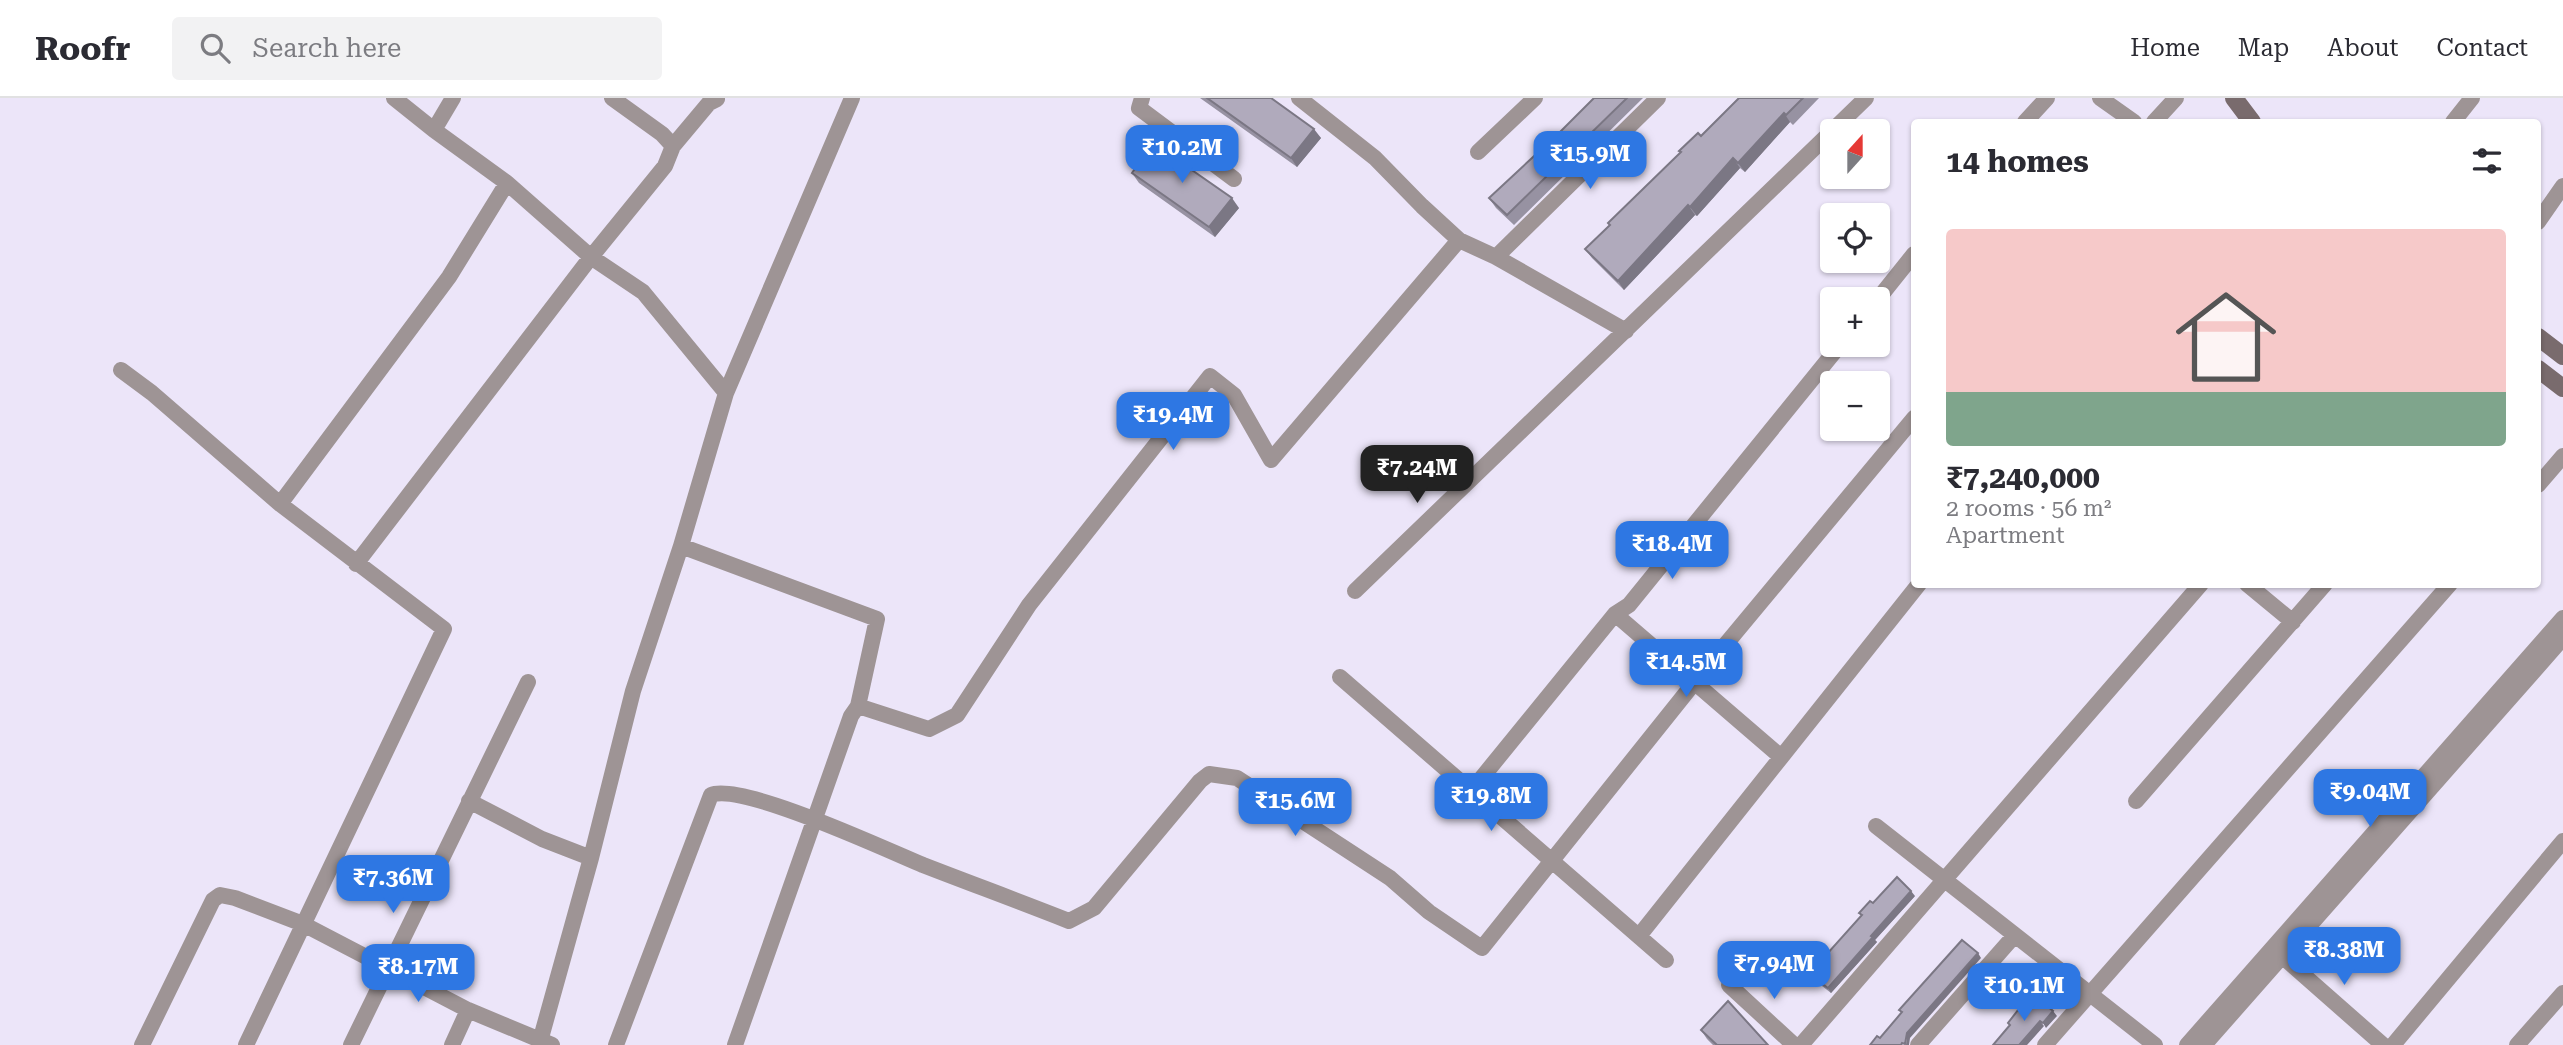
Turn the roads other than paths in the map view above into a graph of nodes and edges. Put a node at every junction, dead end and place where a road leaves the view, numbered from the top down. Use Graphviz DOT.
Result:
graph roads {
  1 [pos="394,98"];
  2 [pos="453,98"];
  3 [pos="612,98"];
  4 [pos="852,98"];
  5 [pos="1142,98"];
  6 [pos="1299,98"];
  7 [pos="1535,98"];
  8 [pos="1658,98"];
  9 [pos="1866,98"];
  10 [pos="2047,98"];
  11 [pos="2100,98"];
  12 [pos="2176,98"];
  13 [pos="2234,98"];
  14 [pos="2472,98"];
  15 [pos="717,99"];
  16 [pos="1844,119"];
  17 [pos="2028,119"];
  18 [pos="2130,119"];
  19 [pos="2157,119"];
  20 [pos="2250,119"];
  21 [pos="2456,119"];
  22 [pos="434,130"];
  23 [pos="1820,143"];
  24 [pos="673,146"];
  25 [pos="1478,152"];
  26 [pos="1234,179"];
  27 [pos="507,183"];
  28 [pos="2563,186"];
  29 [pos="2541,218"];
  30 [pos="1459,240"];
  31 [pos="591,257"];
  32 [pos="1496,257"];
  33 [pos="1911,258"];
  34 [pos="1888,287"];
  35 [pos="1626,331"];
  36 [pos="2541,339"];
  37 [pos="2563,356"];
  38 [pos="1830,357"];
  39 [pos="121,370"];
  40 [pos="2541,371"];
  41 [pos="2563,388"];
  42 [pos="726,393"];
  43 [pos="1911,422"];
  44 [pos="2563,456"];
  45 [pos="2541,482"];
  46 [pos="280,504"];
  47 [pos="681,545"];
  48 [pos="356,564"];
  49 [pos="1916,588"];
  50 [pos="2198,588"];
  51 [pos="2252,588"];
  52 [pos="2322,588"];
  53 [pos="2446,588"];
  54 [pos="1355,590"];
  55 [pos="1615,614"];
  56 [pos="2563,618"];
  57 [pos="2292,622"];
  58 [pos="2563,638"];
  59 [pos="1340,677"];
  60 [pos="528,682"];
  61 [pos="1694,682"];
  62 [pos="858,706"];
  63 [pos="1781,757"];
  64 [pos="1471,791"];
  65 [pos="468,801"];
  66 [pos="2136,801"];
  67 [pos="816,820"];
  68 [pos="1876,826"];
  69 [pos="2563,841"];
  70 [pos="591,858"];
  71 [pos="1551,860"];
  72 [pos="1946,881"];
  73 [pos="303,924"];
  74 [pos="2015,935"];
  75 [pos="1639,936"];
  76 [pos="2277,952"];
  77 [pos="1666,960"];
  78 [pos="389,967"];
  79 [pos="1729,985"];
  80 [pos="2090,993"];
  81 [pos="2563,993"];
  82 [pos="468,1010"];
  83 [pos="544,1043"];
  84 [pos="142,1045"];
  85 [pos="246,1045"];
  86 [pos="351,1045"];
  87 [pos="452,1045"];
  88 [pos="616,1045"];
  89 [pos="735,1045"];
  90 [pos="1794,1045"];
  91 [pos="1801,1045"];
  92 [pos="1918,1045"];
  93 [pos="2045,1045"];
  94 [pos="2155,1045"];
  95 [pos="2187,1045"];
  96 [pos="2204,1045"];
  97 [pos="2383,1045"];
  98 [pos="2393,1045"];
  99 [pos="2517,1045"];
  1 -- 22 [label="street"];
  2 -- 22 [label="street"];
  3 -- 24 [label="street"];
  4 -- 42 [label="street"];
  5 -- 26 [label="street"];
  6 -- 30 [label="street"];
  7 -- 25 [label="street"];
  8 -- 32 [label="street"];
  9 -- 16 [label="street"];
  10 -- 17 [label="street"];
  11 -- 18 [label="street"];
  12 -- 19 [label="street"];
  13 -- 20 [label="street"];
  14 -- 21 [label="street"];
  15 -- 24 [label="street"];
  22 -- 27 [label="street"];
  23 -- 35 [label="street"];
  24 -- 31 [label="street"];
  27 -- 31 [label="street"];
  27 -- 46 [label="street"];
  28 -- 29 [label="street"];
  30 -- 32 [label="street"];
  30 -- 62 [label="street"];
  31 -- 42 [label="street"];
  31 -- 48 [label="street"];
  32 -- 35 [label="street"];
  33 -- 34 [label="street"];
  35 -- 54 [label="street"];
  36 -- 37 [label="street"];
  38 -- 55 [label="street"];
  39 -- 46 [label="street"];
  40 -- 41 [label="street"];
  42 -- 47 [label="street"];
  43 -- 61 [label="street"];
  44 -- 45 [label="street"];
  46 -- 48 [label="street"];
  47 -- 62 [label="street"];
  47 -- 70 [label="street"];
  48 -- 73 [label="street"];
  49 -- 63 [label="street"];
  50 -- 72 [label="street"];
  51 -- 57 [label="street"];
  52 -- 57 [label="street"];
  53 -- 80 [label="street"];
  55 -- 61 [label="street"];
  55 -- 64 [label="street"];
  56 -- 76 [label="street"];
  57 -- 66 [label="street"];
  58 -- 76 [label="street"];
  59 -- 64 [label="street"];
  60 -- 65 [label="street"];
  61 -- 63 [label="street"];
  61 -- 71 [label="street"];
  62 -- 67 [label="street"];
  63 -- 75 [label="street"];
  64 -- 71 [label="street"];
  65 -- 70 [label="street"];
  65 -- 78 [label="street"];
  67 -- 71 [label="street"];
  67 -- 88 [label="street"];
  67 -- 89 [label="street"];
  68 -- 72 [label="street"];
  69 -- 98 [label="street"];
  70 -- 83 [label="street"];
  71 -- 75 [label="street"];
  72 -- 74 [label="street"];
  72 -- 91 [label="street"];
  73 -- 78 [label="street"];
  73 -- 84 [label="street"];
  73 -- 85 [label="street"];
  74 -- 80 [label="street"];
  74 -- 92 [label="street"];
  75 -- 77 [label="street"];
  76 -- 95 [label="street"];
  76 -- 96 [label="street"];
  76 -- 97 [label="street"];
  78 -- 82 [label="street"];
  78 -- 86 [label="street"];
  79 -- 90 [label="street"];
  80 -- 93 [label="street"];
  80 -- 94 [label="street"];
  81 -- 99 [label="street"];
  82 -- 83 [label="street"];
  82 -- 87 [label="street"];
}
